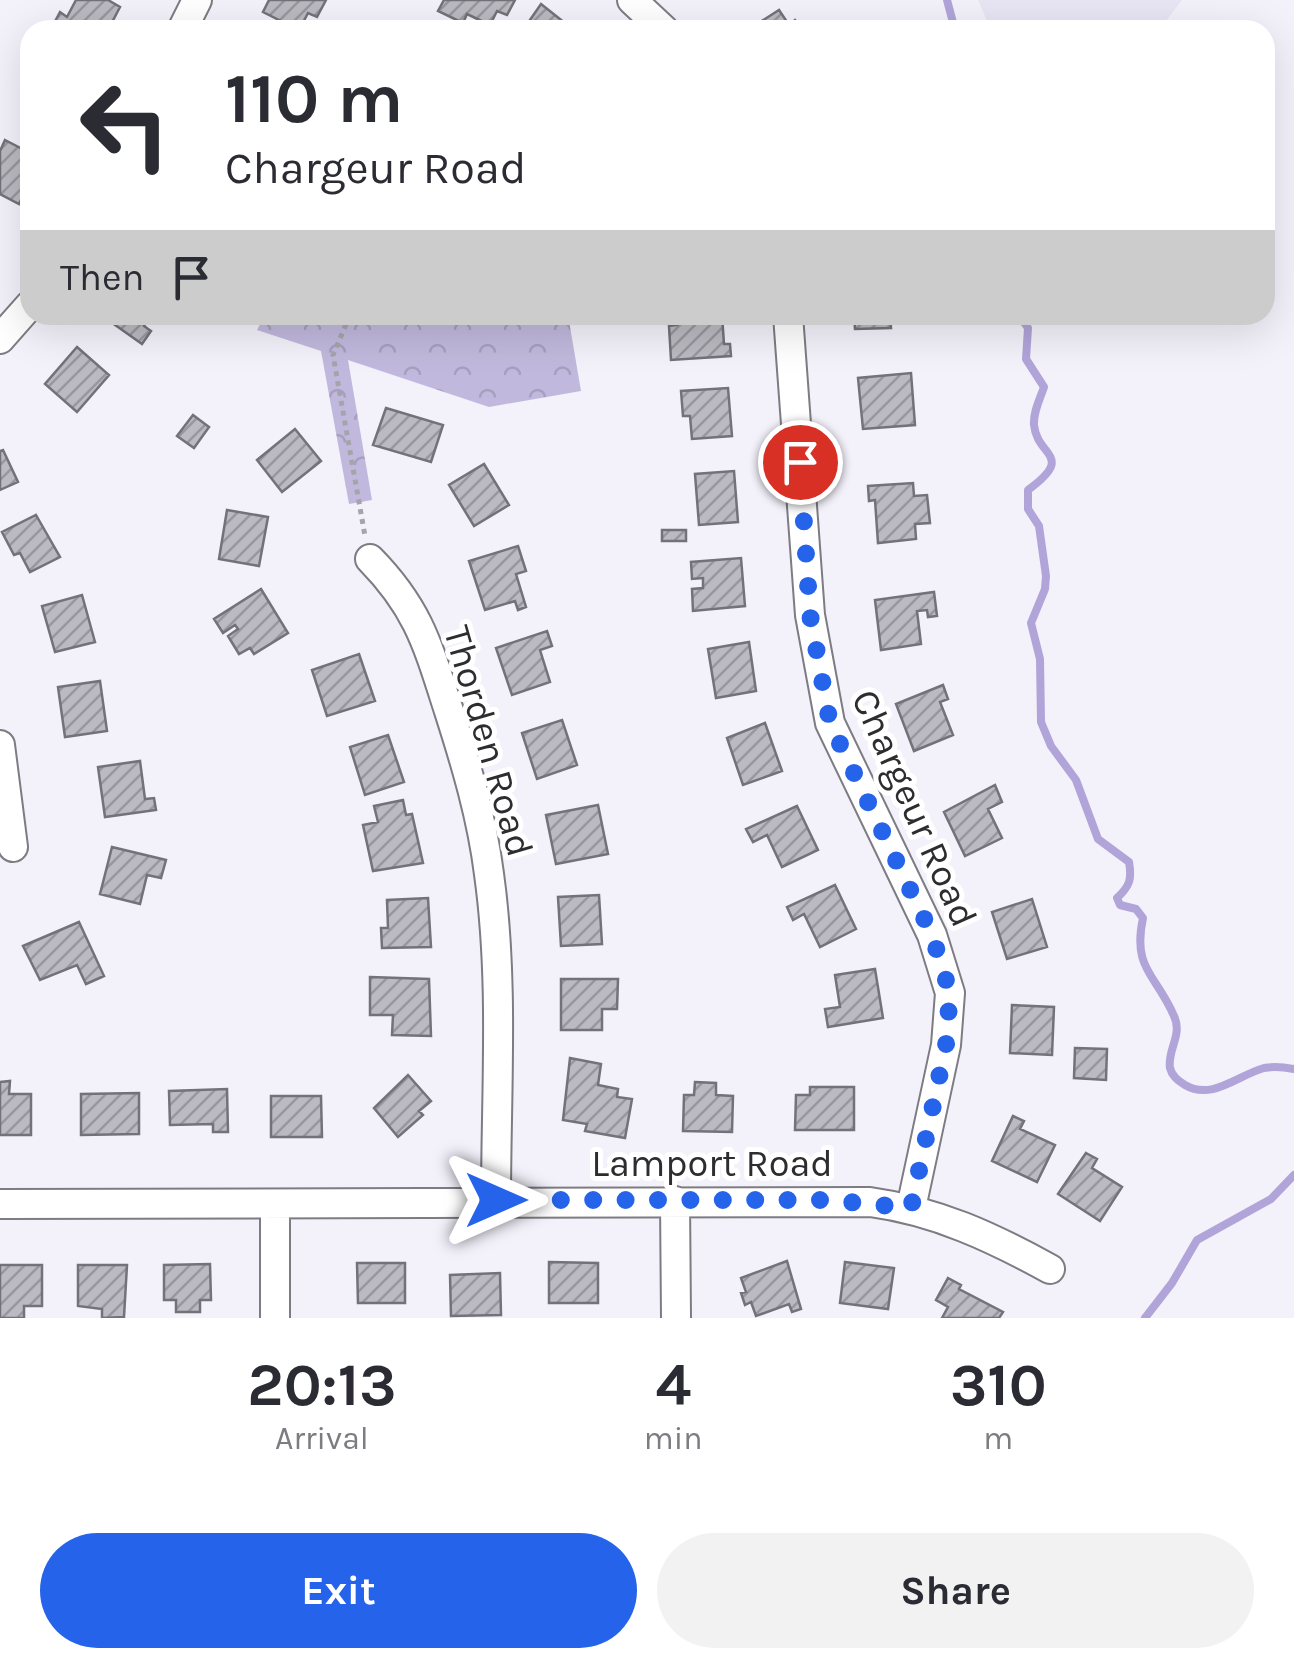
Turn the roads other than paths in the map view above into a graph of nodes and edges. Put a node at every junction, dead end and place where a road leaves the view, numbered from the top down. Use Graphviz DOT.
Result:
graph roads {
  1 [pos="632,0"];
  2 [pos="653,20"];
  3 [pos="20,316"];
  4 [pos="789,325"];
  5 [pos="0,339"];
  6 [pos="370,559"];
  7 [pos="0,744"];
  8 [pos="13,848"];
  9 [pos="496,1200"];
  10 [pos="674,1201"];
  11 [pos="0,1204"];
  12 [pos="275,1204"];
  13 [pos="911,1208"];
  14 [pos="1050,1268"];
  15 [pos="275,1318"];
  16 [pos="676,1318"];
  1 -- 2 [label="street"];
  3 -- 5 [label="street"];
  4 -- 13 [label="street, Chargeur Road"];
  6 -- 9 [label="street, Thorden Road"];
  7 -- 8 [label="street"];
  9 -- 10 [label="street, Lamport Road"];
  9 -- 12 [label="street, Lamport Road"];
  10 -- 13 [label="street, Lamport Road"];
  10 -- 16 [label="street"];
  11 -- 12 [label="street, Lamport Road"];
  12 -- 15 [label="street"];
  13 -- 14 [label="street, Lamport Road"];
}
